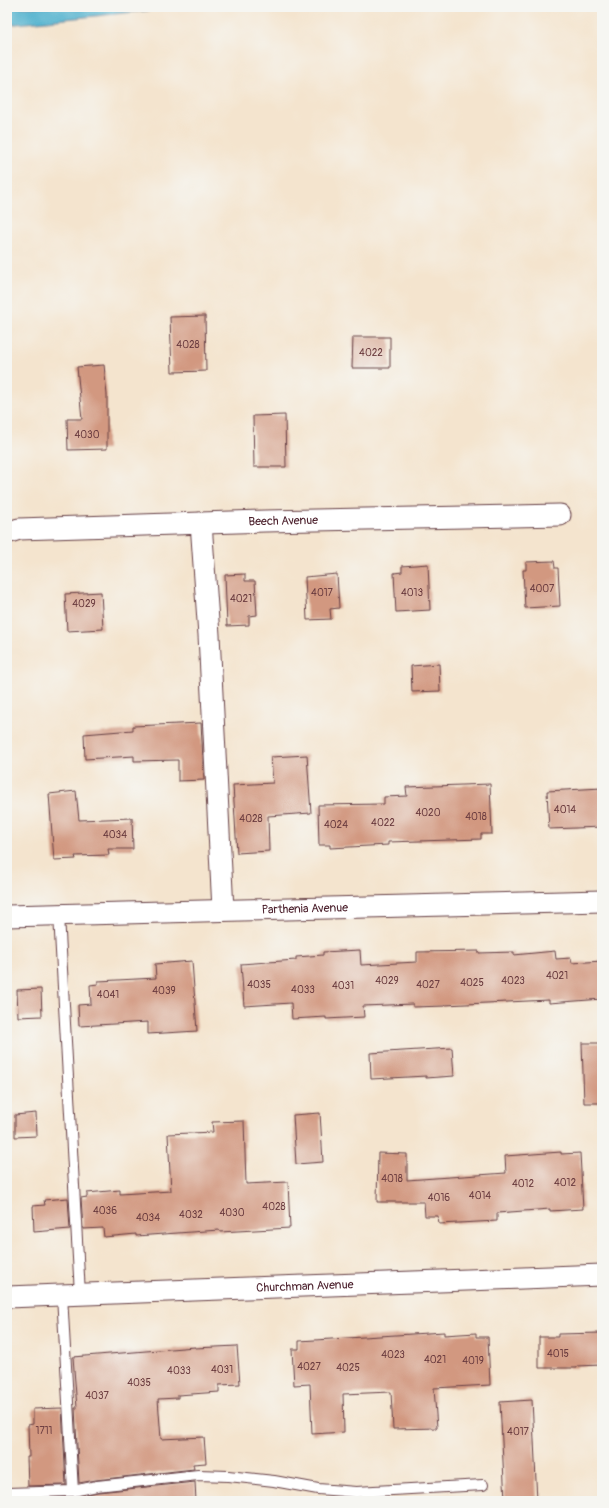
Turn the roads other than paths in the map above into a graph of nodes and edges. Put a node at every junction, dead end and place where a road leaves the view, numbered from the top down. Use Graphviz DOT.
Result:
graph roads {
  1 [pos="560,515"];
  2 [pos="201,523"];
  3 [pos="7,533"];
  4 [pos="602,901"];
  5 [pos="223,910"];
  6 [pos="59,915"];
  7 [pos="7,916"];
  8 [pos="602,1275"];
  9 [pos="71,1295"];
  10 [pos="7,1297"];
  11 [pos="483,1485"];
  12 [pos="73,1491"];
  13 [pos="7,1493"];
  1 -- 2 [label="street, Beech Avenue"];
  2 -- 3 [label="street, Beech Avenue"];
  2 -- 5 [label="street"];
  4 -- 5 [label="street, Parthenia Avenue"];
  5 -- 6 [label="street, Parthenia Avenue"];
  6 -- 7 [label="street, Parthenia Avenue"];
  6 -- 9 [label="lane"];
  8 -- 9 [label="street, Churchman Avenue"];
  9 -- 10 [label="street, Churchman Avenue"];
  9 -- 12 [label="lane"];
  11 -- 12 [label="lane"];
  12 -- 13 [label="lane"];
}
